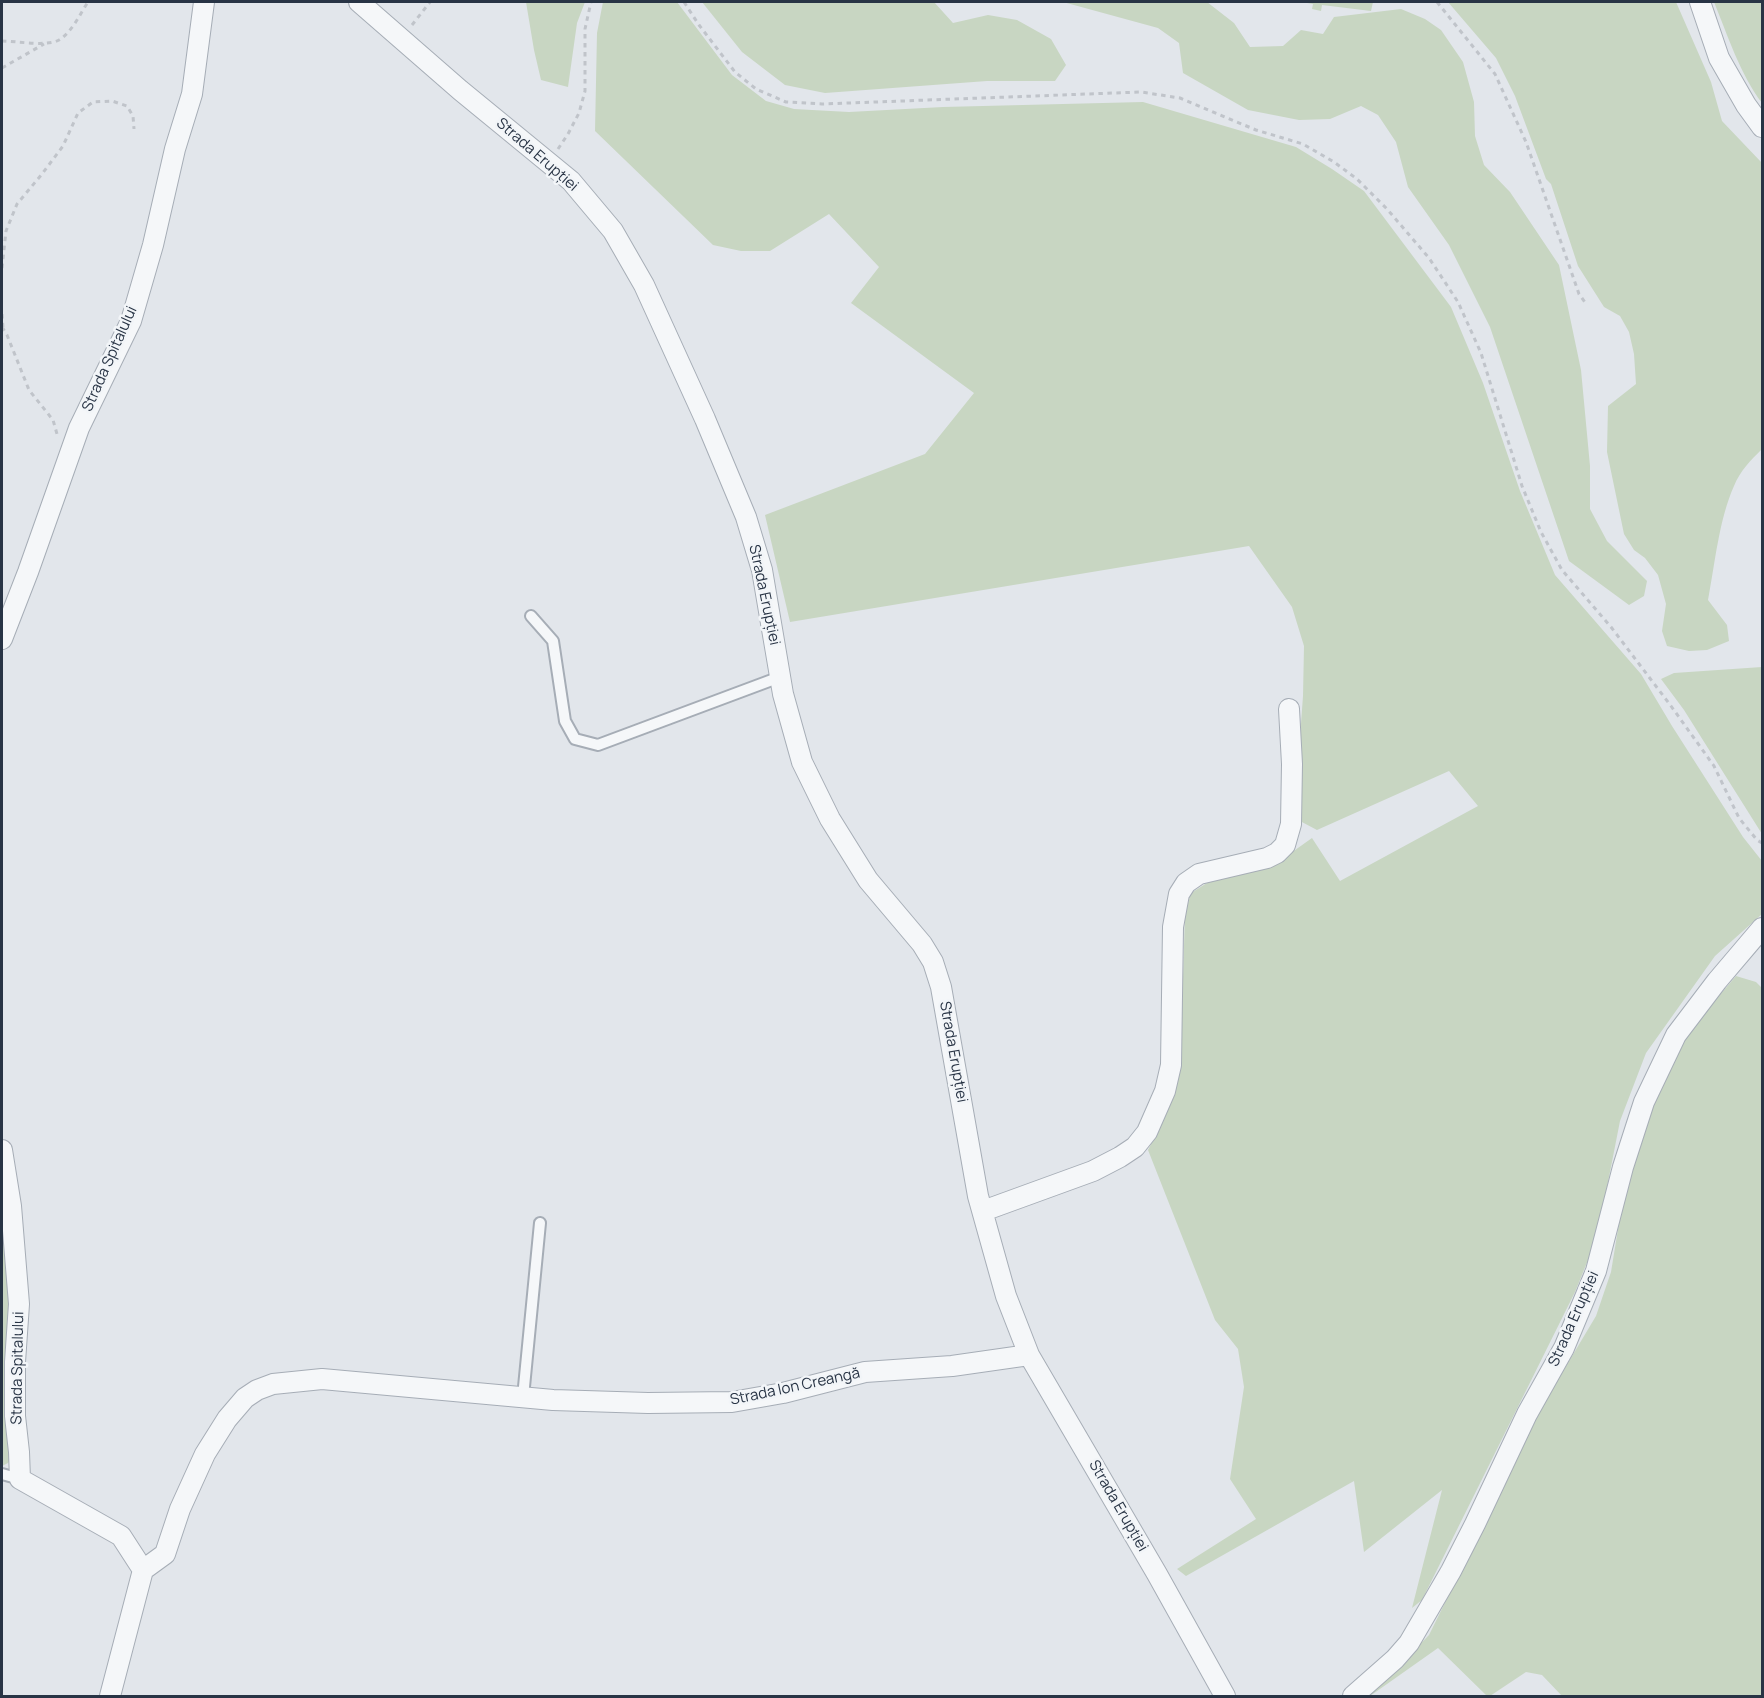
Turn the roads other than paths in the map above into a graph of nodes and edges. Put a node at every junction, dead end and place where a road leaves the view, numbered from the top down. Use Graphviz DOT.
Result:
graph roads {
  1 [pos="204,2"];
  2 [pos="359,2"];
  3 [pos="1700,2"];
  4 [pos="1762,128"];
  5 [pos="531,616"];
  6 [pos="2,639"];
  7 [pos="780,677"];
  8 [pos="1289,710"];
  9 [pos="1762,928"];
  10 [pos="2,1150"];
  11 [pos="983,1211"];
  12 [pos="540,1223"];
  13 [pos="1029,1355"];
  14 [pos="523,1397"];
  15 [pos="11,1476"];
  16 [pos="143,1570"];
  17 [pos="110,1696"];
  18 [pos="1225,1696"];
  19 [pos="1353,1696"];
  1 -- 6 [label="street, Strada Spitalului"];
  2 -- 7 [label="street, Strada Erupției"];
  3 -- 4 [label="street"];
  5 -- 7 [label="lane"];
  7 -- 11 [label="street, Strada Erupției"];
  8 -- 11 [label="street"];
  9 -- 19 [label="street, Strada Erupției"];
  10 -- 15 [label="street, Strada Spitalului"];
  11 -- 13 [label="street, Strada Erupției"];
  12 -- 14 [label="lane"];
  13 -- 14 [label="street, Strada Ion Creangă"];
  13 -- 18 [label="street, Strada Erupției"];
  14 -- 16 [label="street, Strada Ion Creangă"];
  15 -- 16 [label="street, Strada Spitalului"];
  16 -- 17 [label="street"];
}
